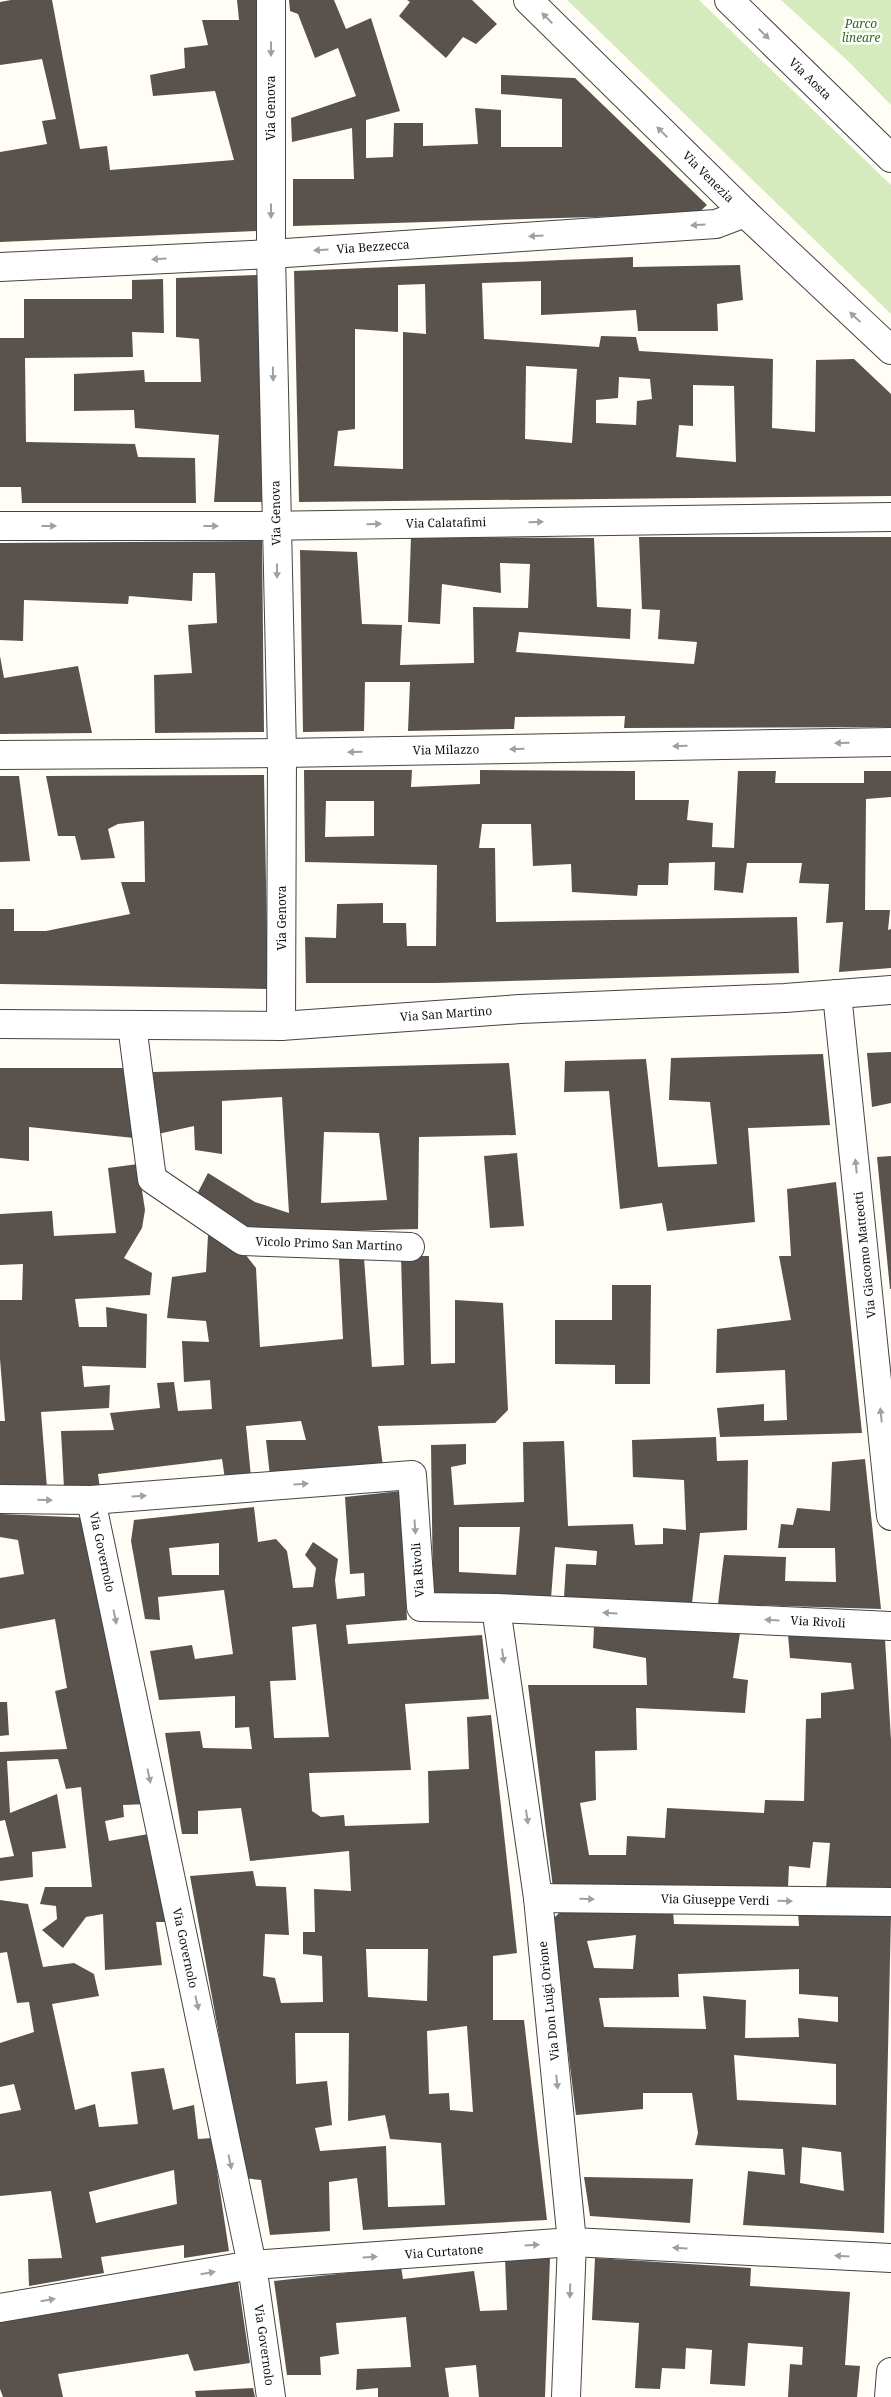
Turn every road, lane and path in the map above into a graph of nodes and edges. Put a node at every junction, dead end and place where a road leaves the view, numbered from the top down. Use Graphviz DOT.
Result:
graph roads {
  1 [pos="271,0"];
  2 [pos="528,0"];
  3 [pos="729,0"];
  4 [pos="891,158"];
  5 [pos="745,213"];
  6 [pos="271,254"];
  7 [pos="0,266"];
  8 [pos="891,350"];
  9 [pos="891,517"];
  10 [pos="276,525"];
  11 [pos="0,526"];
  12 [pos="891,742"];
  13 [pos="282,753"];
  14 [pos="0,755"];
  15 [pos="891,990"];
  16 [pos="837,994"];
  17 [pos="0,1024"];
  18 [pos="132,1025"];
  19 [pos="281,1026"];
  20 [pos="410,1247"];
  21 [pos="0,1499"];
  22 [pos="91,1500"];
  23 [pos="891,1516"];
  24 [pos="496,1608"];
  25 [pos="891,1626"];
  26 [pos="538,1898"];
  27 [pos="891,1902"];
  28 [pos="572,2242"];
  29 [pos="891,2258"];
  30 [pos="252,2265"];
  31 [pos="0,2308"];
  32 [pos="891,2372"];
  33 [pos="271,2397"];
  34 [pos="566,2397"];
  35 [pos="889,2397"];
  1 -- 6 [label="street, Via Genova, one-way"];
  5 -- 2 [label="street, Via Venezia, one-way"];
  3 -- 4 [label="street, Via Aosta, one-way"];
  5 -- 6 [label="street, Via Bezzecca, one-way"];
  8 -- 5 [label="street, Via Venezia, one-way"];
  6 -- 7 [label="street, Via Bezzecca, one-way"];
  6 -- 10 [label="street, Via Genova, one-way"];
  10 -- 9 [label="street, Via Calatafimi, one-way"];
  11 -- 10 [label="street, Via Calatafimi, one-way"];
  10 -- 13 [label="street, Via Genova, one-way"];
  12 -- 13 [label="street, Via Milazzo, one-way"];
  13 -- 14 [label="street, Via Milazzo"];
  13 -- 19 [label="street, Via Genova"];
  15 -- 16 [label="street, Via San Martino"];
  16 -- 19 [label="street, Via San Martino"];
  23 -- 16 [label="street, Via Giacomo Matteotti, one-way"];
  17 -- 18 [label="street, Via San Martino"];
  18 -- 19 [label="street, Via San Martino"];
  18 -- 20 [label="street, Vicolo Primo San Martino"];
  21 -- 22 [label="street, Via Rivoli, one-way"];
  22 -- 24 [label="street, Via Rivoli, one-way"];
  22 -- 30 [label="street, Via Governolo, one-way"];
  25 -- 24 [label="street, Via Rivoli, one-way"];
  24 -- 26 [label="street, Via Don Luigi Orione, one-way"];
  26 -- 27 [label="street, Via Giuseppe Verdi, one-way"];
  26 -- 28 [label="street, Via Don Luigi Orione, one-way"];
  29 -- 28 [label="street, Via Curtatone, one-way"];
  30 -- 28 [label="street, Via Curtatone, one-way"];
  28 -- 34 [label="street, Via Don Luigi Orione, one-way"];
  31 -- 30 [label="street, Via Curtatone, one-way"];
  30 -- 33 [label="street, Via Governolo"];
  32 -- 35 [label="street"];
}
